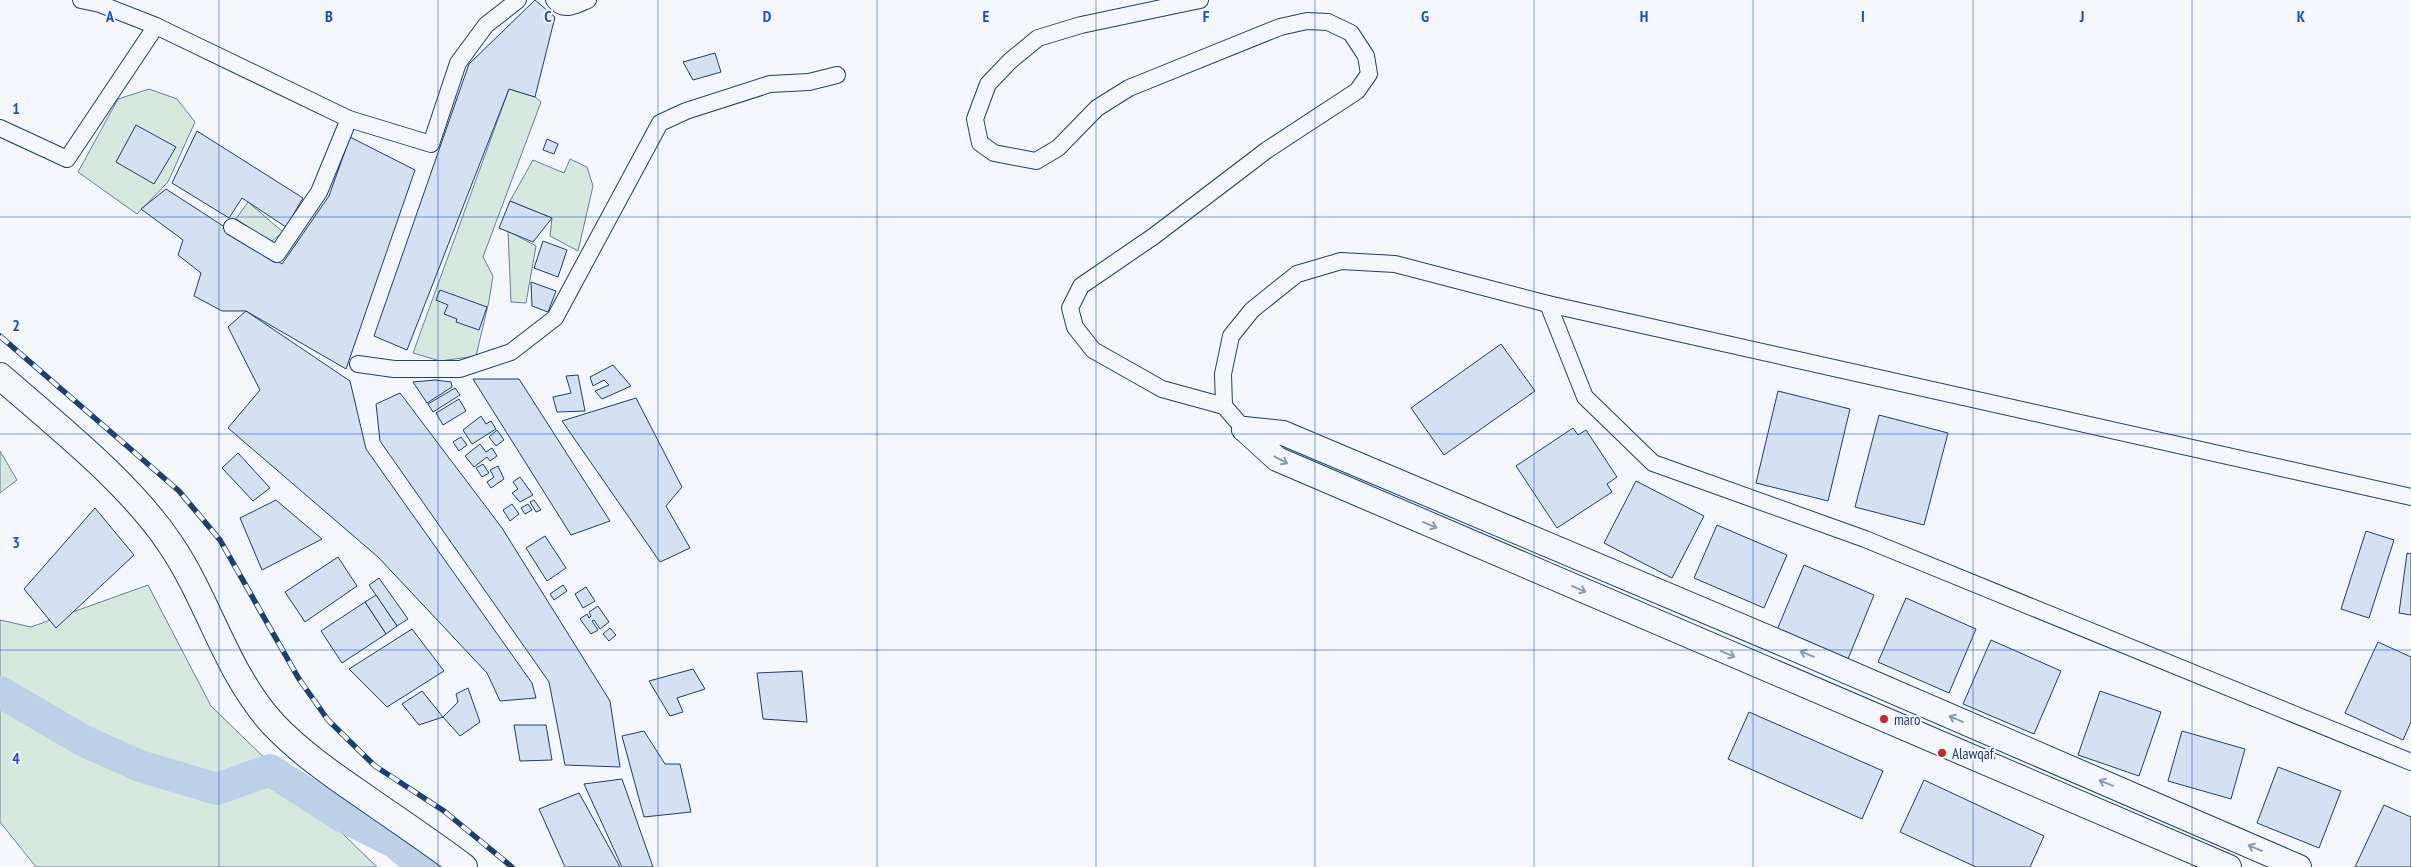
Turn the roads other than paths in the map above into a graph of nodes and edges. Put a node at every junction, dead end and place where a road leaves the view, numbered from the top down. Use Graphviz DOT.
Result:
graph roads {
  1 [pos="81,0"];
  2 [pos="518,0"];
  3 [pos="554,0"];
  4 [pos="588,0"];
  5 [pos="1200,0"];
  6 [pos="156,26"];
  7 [pos="836,75"];
  8 [pos="349,119"];
  9 [pos="0,128"];
  10 [pos="232,227"];
  11 [pos="1548,304"];
  12 [pos="358,364"];
  13 [pos="0,376"];
  14 [pos="1224,406"];
  15 [pos="1244,429"];
  16 [pos="2411,497"];
  17 [pos="2411,762"];
  18 [pos="464,867"];
  19 [pos="2229,867"];
  20 [pos="2300,867"];
  1 -- 6 [label="street"];
  2 -- 8 [label="street"];
  3 -- 4 [label="street"];
  5 -- 14 [label="street"];
  6 -- 8 [label="street"];
  6 -- 9 [label="street"];
  7 -- 12 [label="street"];
  8 -- 10 [label="street"];
  11 -- 14 [label="street"];
  11 -- 16 [label="street"];
  11 -- 17 [label="street"];
  13 -- 18 [label="main road"];
  14 -- 15 [label="street"];
  15 -- 19 [label="street, one-way"];
  20 -- 15 [label="street, one-way"];
}
